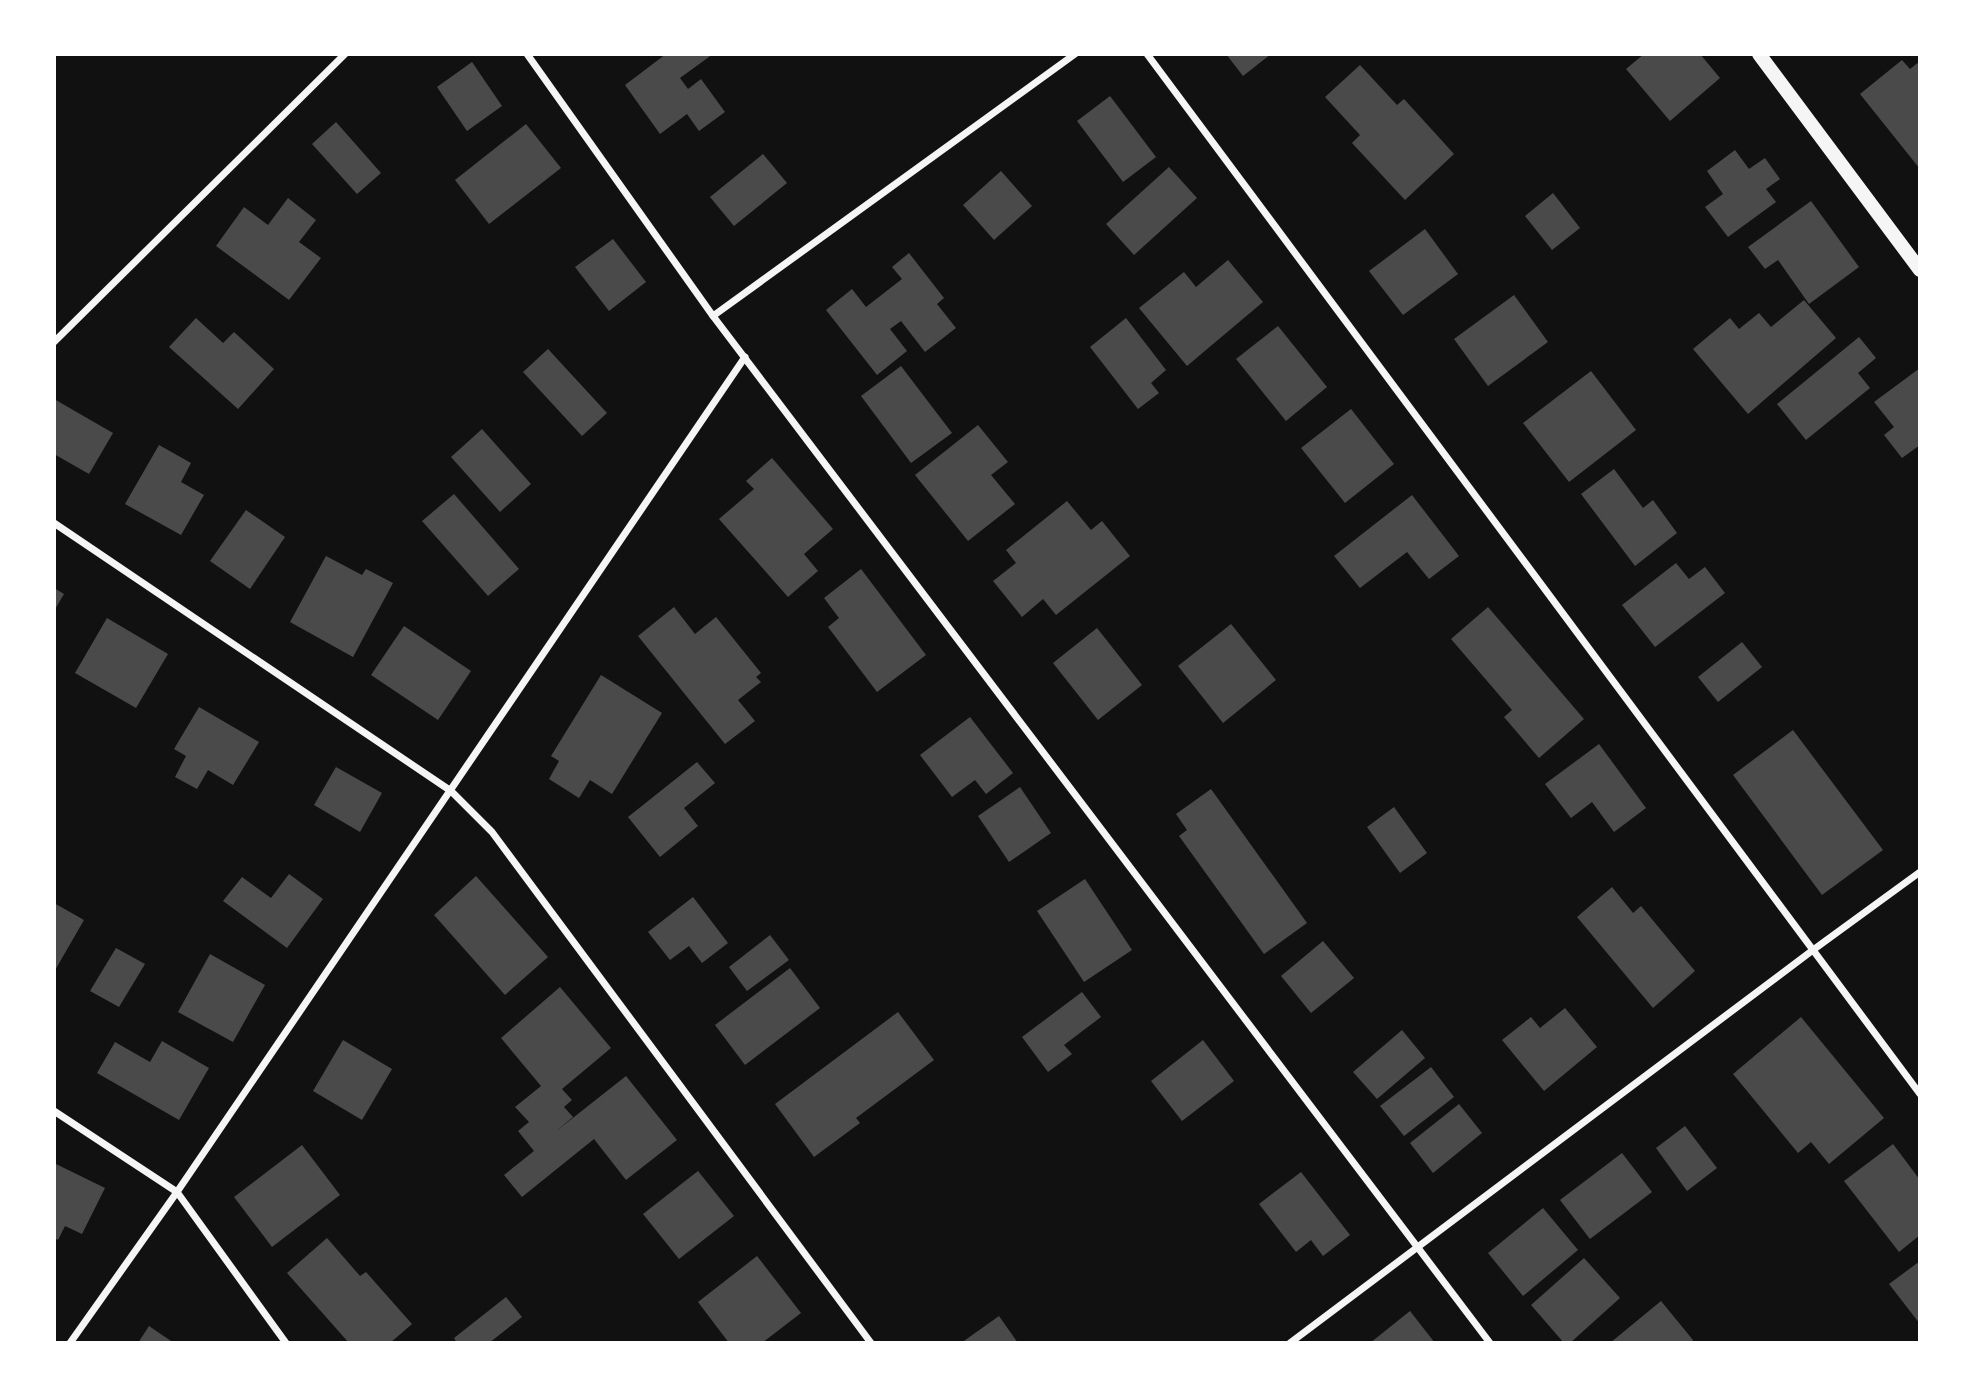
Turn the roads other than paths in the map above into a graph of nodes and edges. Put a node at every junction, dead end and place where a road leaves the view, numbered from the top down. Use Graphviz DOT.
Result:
graph roads {
  1 [pos="345,54"];
  2 [pos="527,54"];
  3 [pos="1075,54"];
  4 [pos="1147,54"];
  5 [pos="1759,54"];
  6 [pos="1920,270"];
  7 [pos="713,316"];
  8 [pos="54,342"];
  9 [pos="746,357"];
  10 [pos="54,523"];
  11 [pos="451,792"];
  12 [pos="1920,872"];
  13 [pos="1813,950"];
  14 [pos="1920,1094"];
  15 [pos="54,1111"];
  16 [pos="177,1192"];
  17 [pos="1418,1247"];
  18 [pos="70,1343"];
  19 [pos="286,1343"];
  20 [pos="871,1343"];
  21 [pos="1290,1343"];
  22 [pos="1490,1343"];
  1 -- 8 [label="street"];
  2 -- 7 [label="street"];
  3 -- 7 [label="street"];
  4 -- 13 [label="street"];
  5 -- 6 [label="main road"];
  7 -- 9 [label="street"];
  9 -- 11 [label="street"];
  9 -- 17 [label="street"];
  10 -- 11 [label="street"];
  11 -- 16 [label="street"];
  11 -- 20 [label="street"];
  12 -- 13 [label="street"];
  13 -- 14 [label="street"];
  13 -- 17 [label="street"];
  15 -- 16 [label="street"];
  16 -- 18 [label="street"];
  16 -- 19 [label="street"];
  17 -- 21 [label="street"];
  17 -- 22 [label="street"];
}
